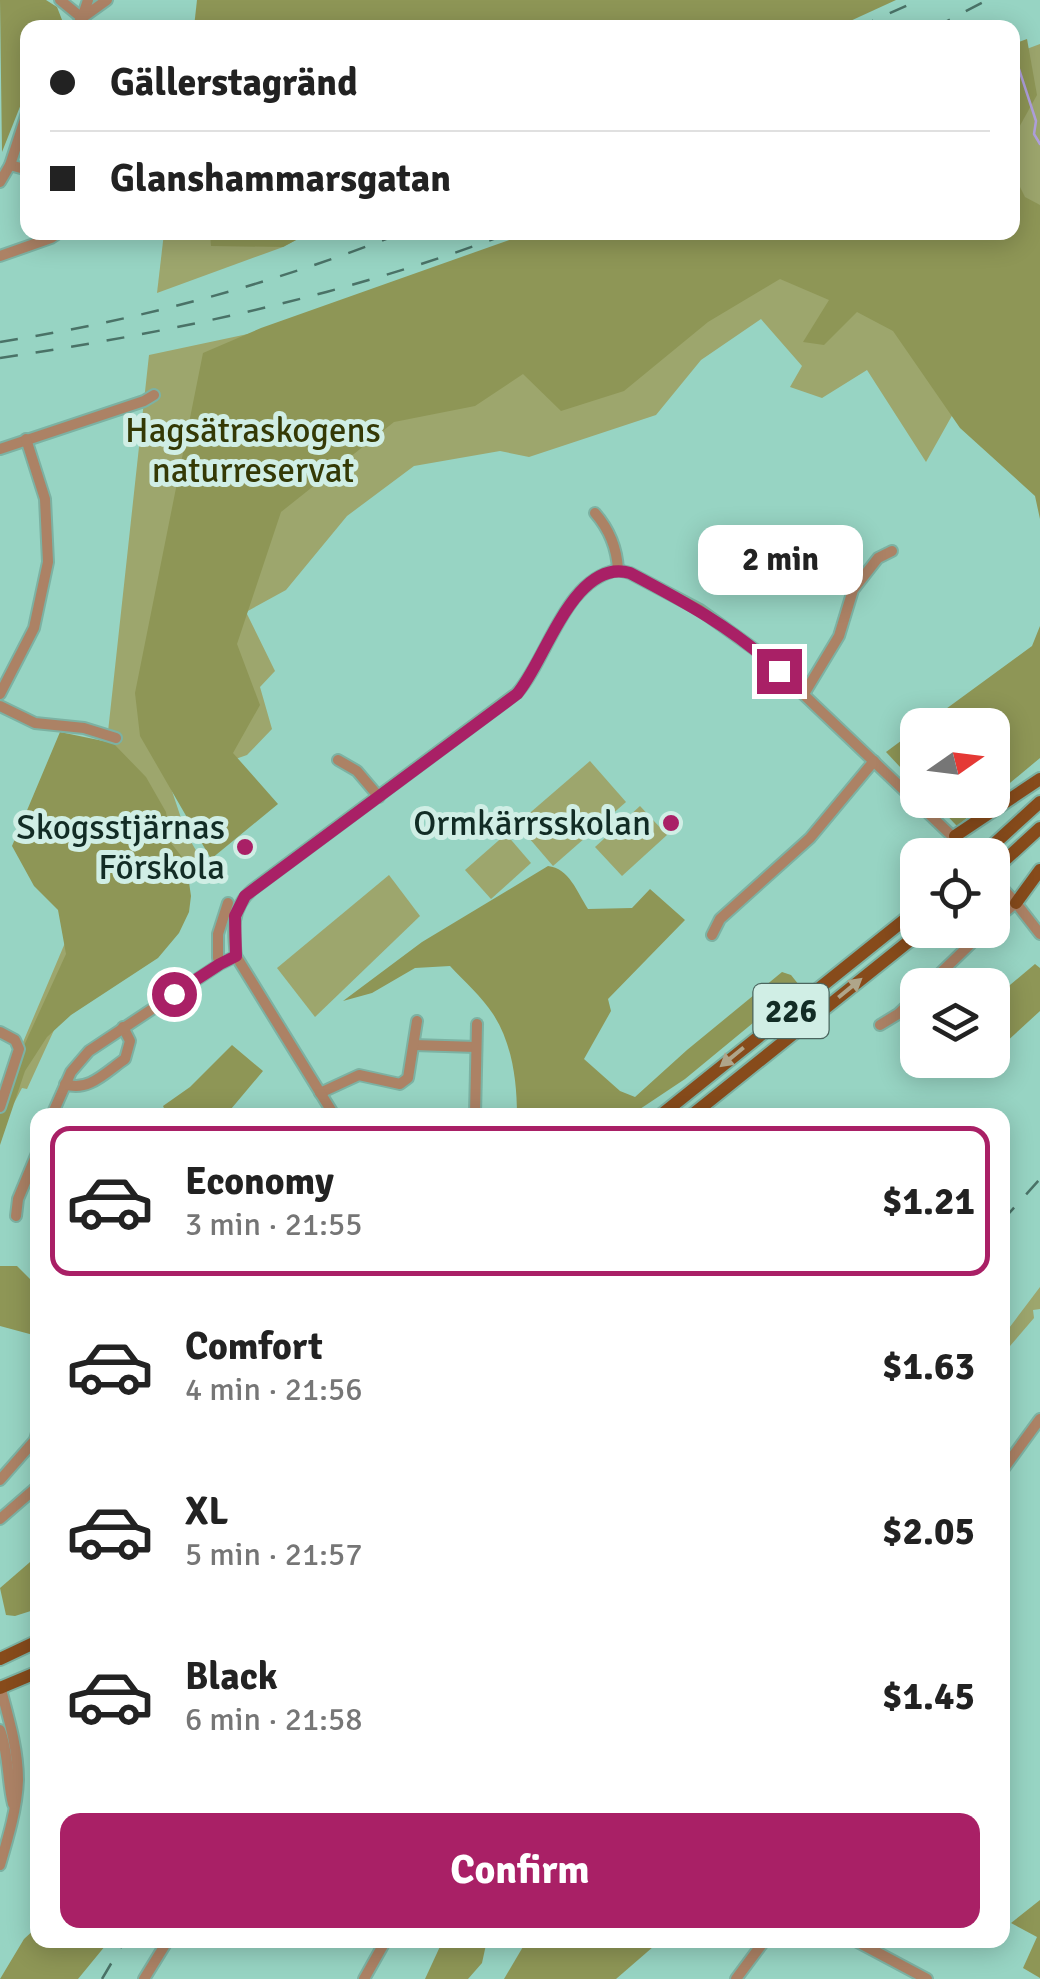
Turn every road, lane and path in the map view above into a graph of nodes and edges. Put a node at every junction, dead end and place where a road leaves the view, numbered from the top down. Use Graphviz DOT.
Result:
graph roads {
  1 [pos="60,0"];
  2 [pos="107,0"];
  3 [pos="77,20"];
  4 [pos="83,20"];
  5 [pos="20,134"];
  6 [pos="10,165"];
  7 [pos="20,168"];
  8 [pos="0,182"];
  9 [pos="45,240"];
  10 [pos="0,256"];
  11 [pos="154,395"];
  12 [pos="26,439"];
  13 [pos="0,449"];
  14 [pos="594,513"];
  15 [pos="892,550"];
  16 [pos="618,570"];
  17 [pos="0,694"];
  18 [pos="804,694"];
  19 [pos="0,706"];
  20 [pos="116,738"];
  21 [pos="338,760"];
  22 [pos="874,761"];
  23 [pos="1040,778"];
  24 [pos="379,797"];
  25 [pos="1040,802"];
  26 [pos="1040,828"];
  27 [pos="954,836"];
  28 [pos="1001,838"];
  29 [pos="1010,855"];
  30 [pos="1040,870"];
  31 [pos="1010,896"];
  32 [pos="228,902"];
  33 [pos="1016,903"];
  34 [pos="1010,908"];
  35 [pos="900,923"];
  36 [pos="1040,934"];
  37 [pos="712,935"];
  38 [pos="901,948"];
  39 [pos="966,948"];
  40 [pos="236,956"];
  41 [pos="218,958"];
  42 [pos="946,968"];
  43 [pos="900,1012"];
  44 [pos="417,1021"];
  45 [pos="477,1024"];
  46 [pos="880,1025"];
  47 [pos="124,1027"];
  48 [pos="0,1033"];
  49 [pos="414,1045"];
  50 [pos="476,1047"];
  51 [pos="65,1084"];
  52 [pos="320,1092"];
  53 [pos="0,1107"];
  54 [pos="55,1108"];
  55 [pos="330,1108"];
  56 [pos="475,1108"];
  57 [pos="669,1108"];
  58 [pos="701,1108"];
  59 [pos="30,1170"];
  60 [pos="16,1216"];
  61 [pos="1040,1419"];
  62 [pos="30,1448"];
  63 [pos="1010,1460"];
  64 [pos="0,1480"];
  65 [pos="30,1493"];
  66 [pos="0,1519"];
  67 [pos="30,1645"];
  68 [pos="0,1658"];
  69 [pos="30,1675"];
  70 [pos="0,1688"];
  71 [pos="0,1730"];
  72 [pos="14,1810"];
  73 [pos="0,1865"];
  74 [pos="163,1948"];
  75 [pos="381,1948"];
  76 [pos="760,1948"];
  77 [pos="869,1948"];
  78 [pos="144,1979"];
  79 [pos="364,1979"];
  80 [pos="736,1979"];
  81 [pos="927,1979"];
  1 -- 3 [label="street"];
  2 -- 4 [label="street"];
  5 -- 6 [label="street"];
  6 -- 7 [label="street"];
  6 -- 8 [label="street"];
  9 -- 10 [label="street"];
  11 -- 12 [label="street"];
  12 -- 13 [label="street"];
  12 -- 17 [label="street"];
  14 -- 16 [label="street"];
  15 -- 18 [label="street"];
  16 -- 18 [label="street"];
  16 -- 24 [label="street"];
  18 -- 22 [label="street"];
  19 -- 20 [label="street"];
  21 -- 24 [label="street"];
  22 -- 27 [label="street"];
  22 -- 37 [label="street"];
  23 -- 27 [label="main road"];
  24 -- 40 [label="street"];
  25 -- 28 [label="main road"];
  26 -- 29 [label="main road"];
  30 -- 33 [label="main road"];
  31 -- 33 [label="street"];
  32 -- 41 [label="street"];
  33 -- 34 [label="street"];
  33 -- 36 [label="street"];
  35 -- 57 [label="main road, 226, one-way"];
  58 -- 38 [label="main road, 226, one-way"];
  39 -- 42 [label="street"];
  40 -- 47 [label="street"];
  40 -- 52 [label="street"];
  43 -- 46 [label="street"];
  44 -- 49 [label="street"];
  45 -- 50 [label="street"];
  47 -- 51 [label="street"];
  47 -- 51 [label="street"];
  48 -- 53 [label="street"];
  49 -- 50 [label="street"];
  49 -- 52 [label="street"];
  50 -- 56 [label="street"];
  51 -- 54 [label="street"];
  52 -- 55 [label="street"];
  59 -- 60 [label="street"];
  61 -- 63 [label="street"];
  62 -- 64 [label="street"];
  65 -- 66 [label="street"];
  67 -- 68 [label="main road"];
  69 -- 70 [label="main road"];
  70 -- 72 [label="street"];
  71 -- 72 [label="street"];
  72 -- 73 [label="street"];
  74 -- 78 [label="street"];
  75 -- 79 [label="street"];
  76 -- 80 [label="street"];
  77 -- 81 [label="street"];
}
